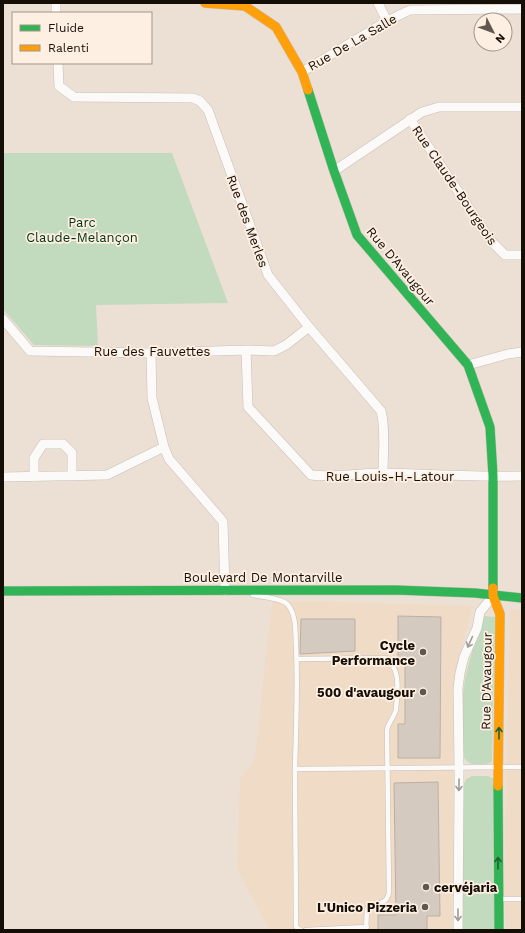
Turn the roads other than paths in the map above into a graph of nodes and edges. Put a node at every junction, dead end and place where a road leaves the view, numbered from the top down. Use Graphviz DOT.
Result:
graph roads {
  1 [pos="205,3"];
  2 [pos="378,3"];
  3 [pos="522,9"];
  4 [pos="387,21"];
  5 [pos="58,64"];
  6 [pos="302,72"];
  7 [pos="522,106"];
  8 [pos="410,119"];
  9 [pos="334,171"];
  10 [pos="522,254"];
  11 [pos="3,319"];
  12 [pos="309,327"];
  13 [pos="246,350"];
  14 [pos="522,352"];
  15 [pos="151,353"];
  16 [pos="468,365"];
  17 [pos="164,447"];
  18 [pos="383,473"];
  19 [pos="72,476"];
  20 [pos="493,476"];
  21 [pos="522,476"];
  22 [pos="3,477"];
  23 [pos="34,477"];
  24 [pos="3,591"];
  25 [pos="225,591"];
  26 [pos="238,591"];
  27 [pos="493,596"];
  28 [pos="522,598"];
  29 [pos="297,659"];
  30 [pos="459,767"];
  31 [pos="498,767"];
  32 [pos="522,767"];
  33 [pos="388,768"];
  34 [pos="295,769"];
  35 [pos="498,899"];
  36 [pos="522,899"];
  37 [pos="367,928"];
  38 [pos="301,930"];
  39 [pos="306,930"];
  40 [pos="458,930"];
  41 [pos="499,930"];
  1 -- 6 [label="street, Rue D'Avaugour"];
  2 -- 4 [label="street"];
  3 -- 4 [label="street, Rue De La Salle"];
  4 -- 6 [label="street, Rue De La Salle"];
  5 -- 12 [label="street, Rue des Merles"];
  6 -- 9 [label="street, Rue D'Avaugour"];
  7 -- 8 [label="street"];
  8 -- 9 [label="street"];
  8 -- 10 [label="street, Rue Claude-Bourgeois"];
  9 -- 16 [label="street, Rue D'Avaugour"];
  11 -- 15 [label="street, Rue des Fauvettes"];
  12 -- 13 [label="street, Rue des Fauvettes"];
  12 -- 18 [label="street, Rue des Merles"];
  13 -- 15 [label="street, Rue des Fauvettes"];
  13 -- 18 [label="street, Rue Louis-H.-Latour"];
  14 -- 16 [label="street"];
  15 -- 17 [label="street"];
  16 -- 20 [label="street, Rue D'Avaugour"];
  17 -- 19 [label="street"];
  17 -- 25 [label="street"];
  18 -- 20 [label="street, Rue Louis-H.-Latour"];
  19 -- 23 [label="street"];
  19 -- 23 [label="street"];
  20 -- 21 [label="street, Rue Louis-H.-Latour"];
  20 -- 27 [label="street, Rue D'Avaugour"];
  22 -- 23 [label="street"];
  24 -- 25 [label="street, Boulevard De Montarville"];
  25 -- 26 [label="street, Boulevard De Montarville"];
  26 -- 27 [label="street, Boulevard De Montarville"];
  26 -- 29 [label="lane"];
  27 -- 28 [label="street, Boulevard De Montarville"];
  27 -- 30 [label="street, Rue D'Avaugour, one-way"];
  31 -- 27 [label="street, Rue D'Avaugour, one-way"];
  29 -- 33 [label="lane"];
  29 -- 34 [label="lane"];
  30 -- 31 [label="lane"];
  30 -- 33 [label="lane"];
  30 -- 40 [label="street, Rue D'Avaugour, one-way"];
  31 -- 32 [label="lane"];
  35 -- 31 [label="street, Rue D'Avaugour, one-way"];
  33 -- 34 [label="lane"];
  33 -- 37 [label="lane"];
  34 -- 38 [label="lane"];
  35 -- 36 [label="lane"];
  35 -- 41 [label="street, Rue D'Avaugour"];
  37 -- 39 [label="lane"];
}
